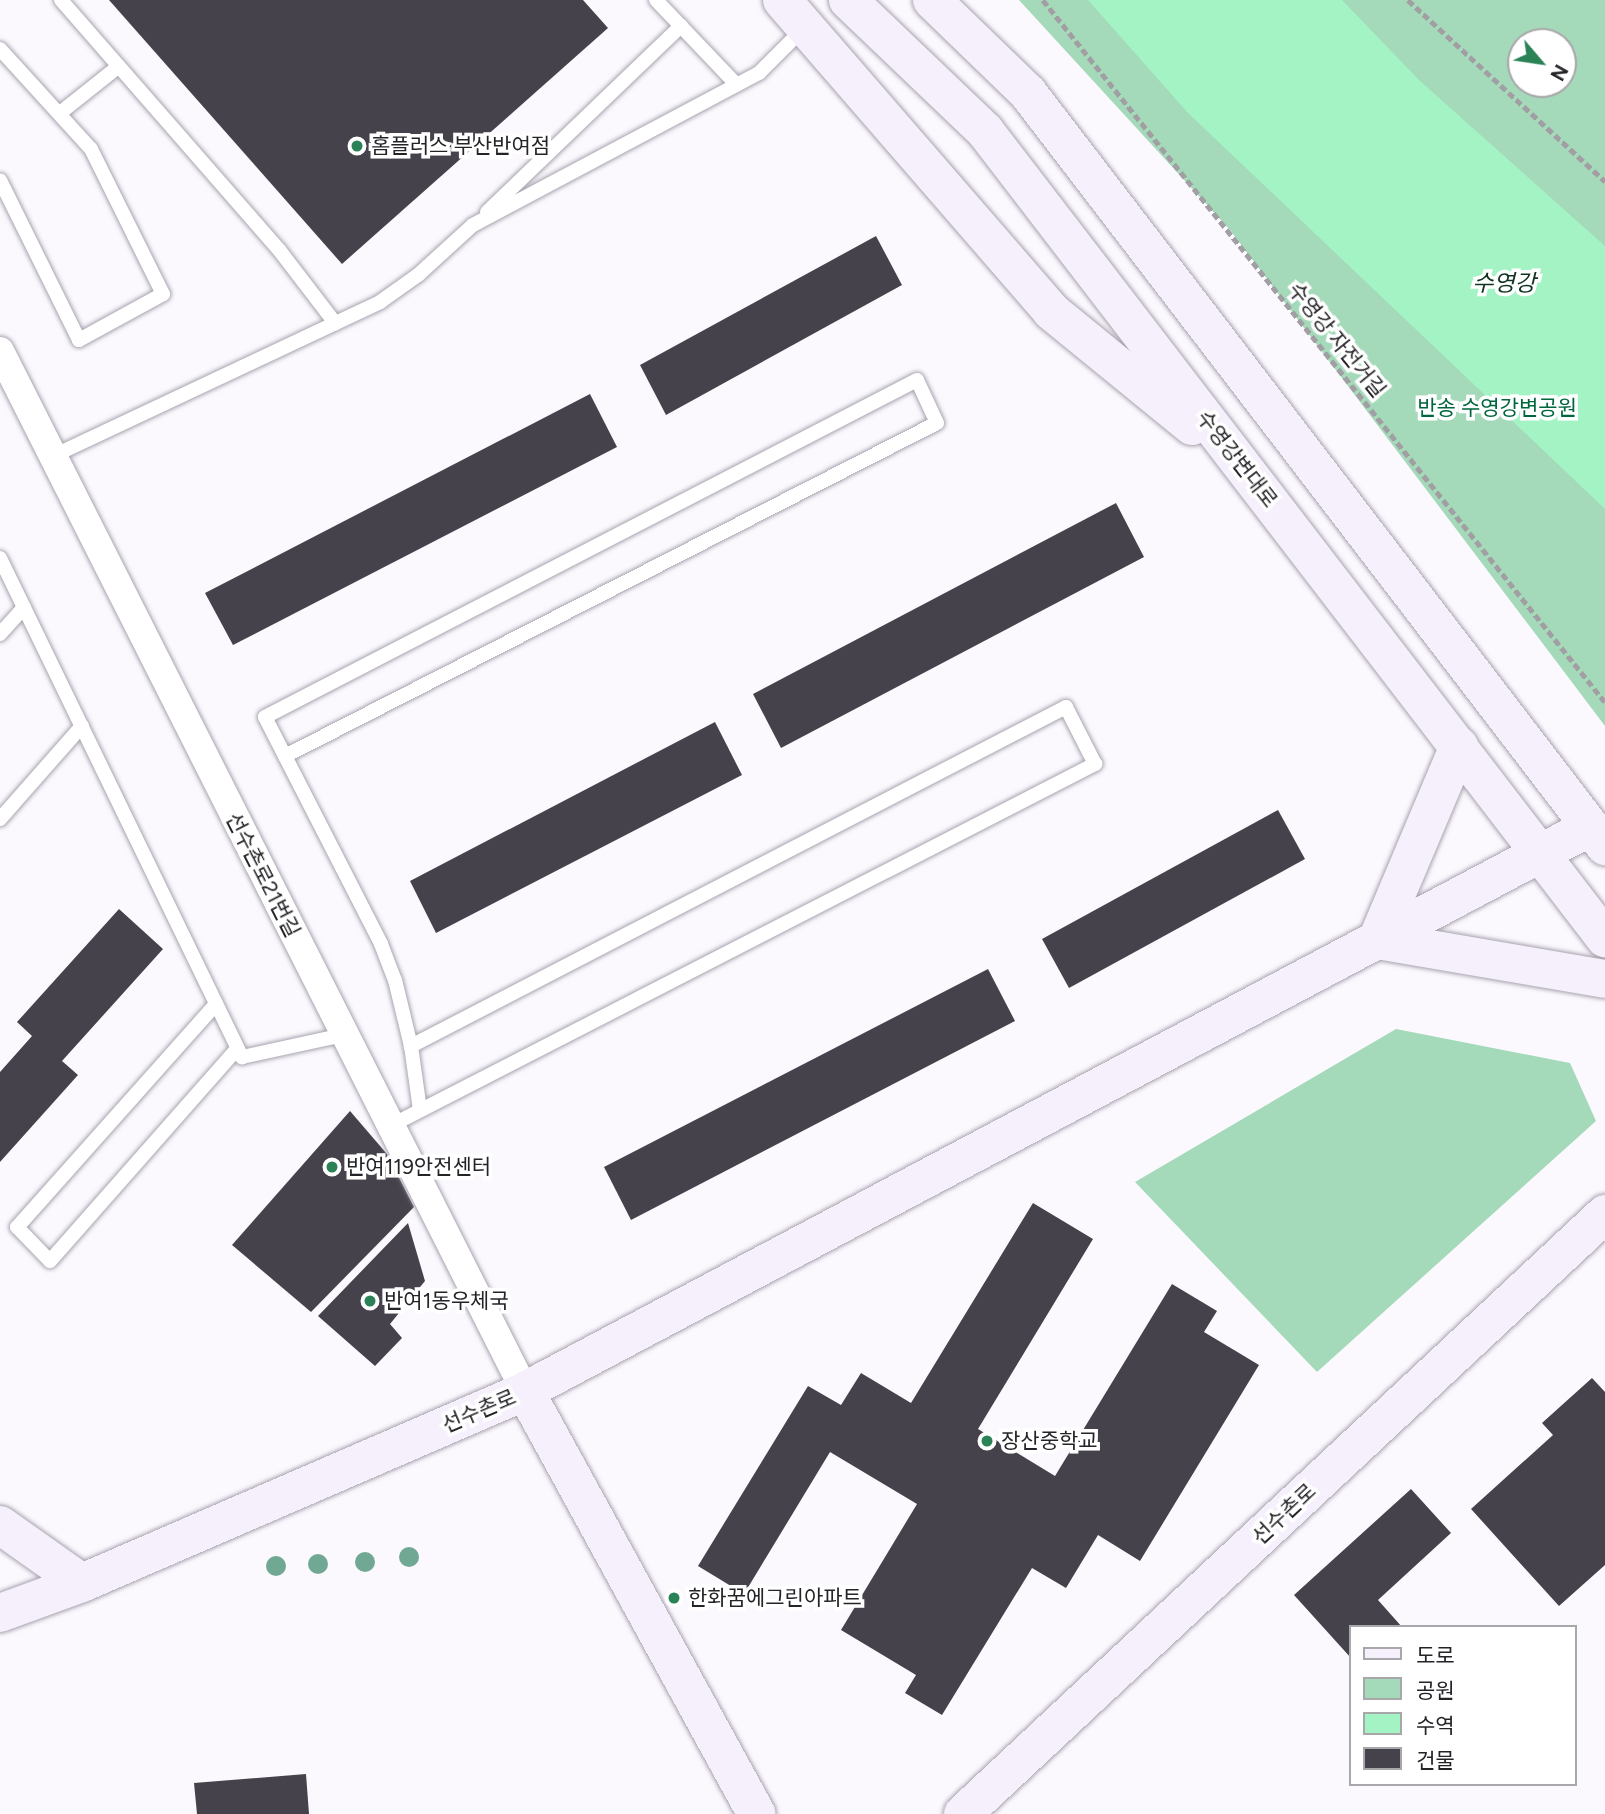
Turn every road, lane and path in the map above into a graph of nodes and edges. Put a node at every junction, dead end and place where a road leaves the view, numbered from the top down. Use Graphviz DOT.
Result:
graph roads {
  1 [pos="61,0"];
  2 [pos="656,0"];
  3 [pos="849,0"];
  4 [pos="932,0"];
  5 [pos="1042,0"];
  6 [pos="1408,0"];
  7 [pos="794,13"];
  8 [pos="681,26"];
  9 [pos="0,49"];
  10 [pos="118,66"];
  11 [pos="737,85"];
  12 [pos="60,113"];
  13 [pos="0,180"];
  14 [pos="1605,181"];
  15 [pos="473,225"];
  16 [pos="335,323"];
  17 [pos="3,360"];
  18 [pos="53,456"];
  19 [pos="1243,467"];
  20 [pos="0,558"];
  21 [pos="24,607"];
  22 [pos="0,634"];
  23 [pos="1605,702"];
  24 [pos="82,726"];
  25 [pos="1459,746"];
  26 [pos="285,756"];
  27 [pos="0,819"];
  28 [pos="1597,837"];
  29 [pos="1539,854"];
  30 [pos="1605,937"];
  31 [pos="1377,940"];
  32 [pos="1605,979"];
  33 [pos="216,1004"];
  34 [pos="343,1035"];
  35 [pos="411,1046"];
  36 [pos="237,1049"];
  37 [pos="420,1110"];
  38 [pos="390,1126"];
  39 [pos="1605,1214"];
  40 [pos="525,1391"];
  41 [pos="0,1525"];
  42 [pos="82,1583"];
  43 [pos="0,1614"];
  44 [pos="757,1814"];
  45 [pos="963,1814"];
  1 -- 10 [label="lane"];
  2 -- 8 [label="lane"];
  3 -- 19 [label="main road, 수영강변대로"];
  4 -- 28 [label="main road"];
  5 -- 23 [label="path, 수영강 자전거길"];
  6 -- 14 [label="path"];
  7 -- 11 [label="lane"];
  7 -- 19 [label="main road"];
  8 -- 11 [label="lane"];
  8 -- 15 [label="lane"];
  9 -- 12 [label="lane"];
  10 -- 12 [label="lane"];
  10 -- 16 [label="lane"];
  11 -- 15 [label="lane"];
  12 -- 13 [label="lane"];
  15 -- 16 [label="lane"];
  16 -- 18 [label="lane"];
  17 -- 18 [label="street, 선수촌로21번길"];
  18 -- 34 [label="street, 선수촌로21번길"];
  19 -- 25 [label="main road, 수영강변대로"];
  20 -- 21 [label="lane"];
  21 -- 22 [label="lane"];
  21 -- 24 [label="lane"];
  24 -- 27 [label="lane"];
  24 -- 33 [label="lane"];
  25 -- 29 [label="main road, 수영강변대로"];
  25 -- 31 [label="main road"];
  26 -- 26 [label="lane"];
  26 -- 35 [label="lane"];
  28 -- 29 [label="main road"];
  29 -- 30 [label="main road, 수영강변대로"];
  29 -- 31 [label="main road"];
  31 -- 32 [label="main road"];
  31 -- 40 [label="main road"];
  33 -- 36 [label="lane"];
  33 -- 36 [label="lane"];
  34 -- 36 [label="lane"];
  34 -- 38 [label="street, 선수촌로21번길"];
  35 -- 37 [label="lane"];
  35 -- 37 [label="lane"];
  37 -- 38 [label="lane"];
  38 -- 40 [label="street, 선수촌로21번길"];
  39 -- 45 [label="main road, 선수촌로"];
  40 -- 42 [label="main road, 선수촌로"];
  40 -- 44 [label="main road, 선수촌로"];
  41 -- 42 [label="main road"];
  42 -- 43 [label="main road, 선수촌로"];
}
